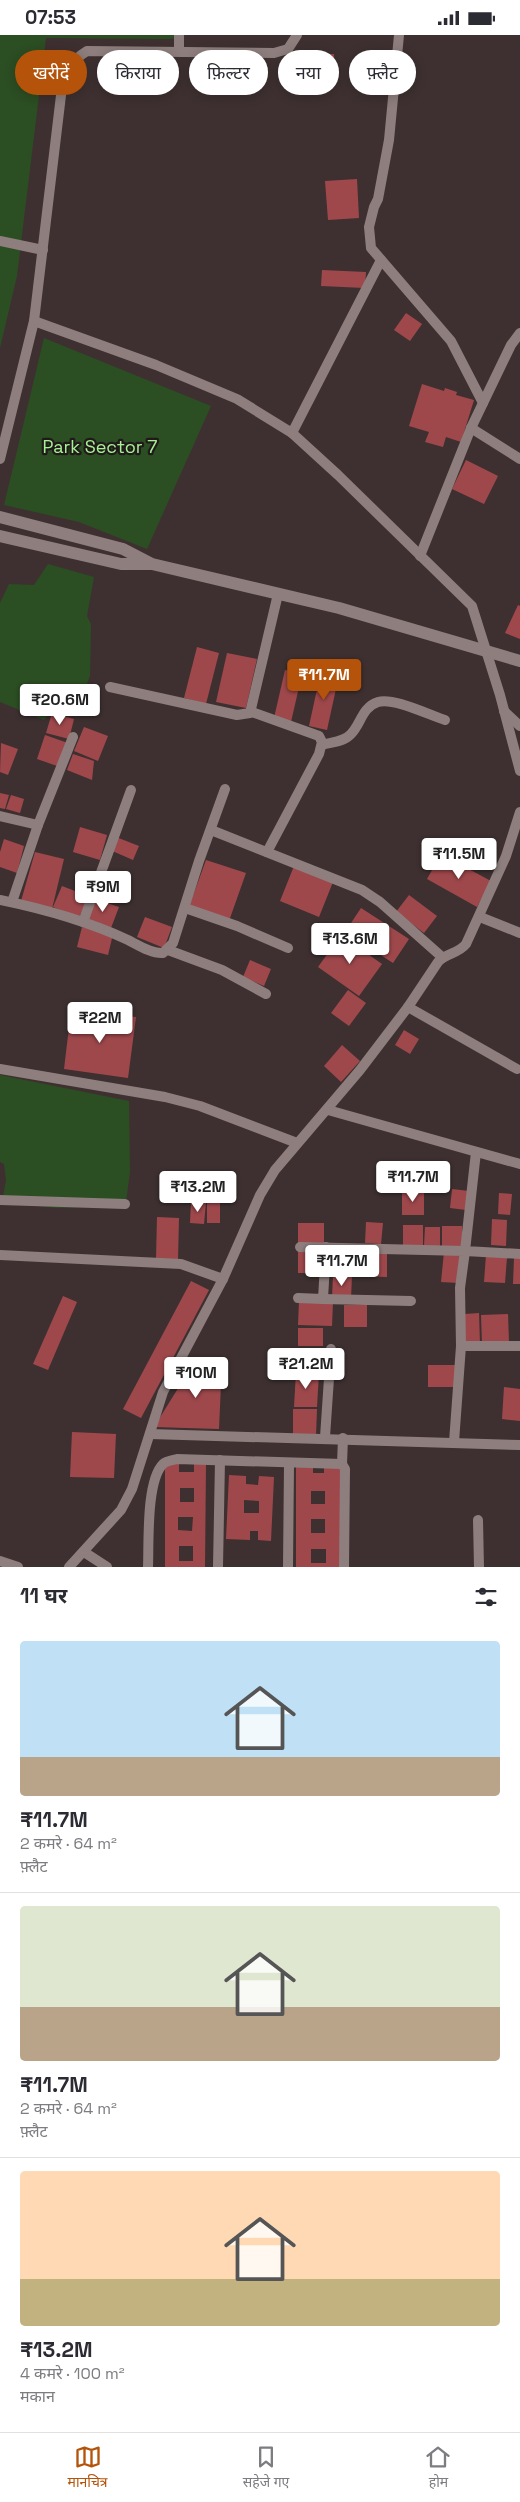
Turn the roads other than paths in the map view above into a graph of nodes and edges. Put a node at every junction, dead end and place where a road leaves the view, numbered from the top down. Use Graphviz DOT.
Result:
graph roads {
  1 [pos="179,35"];
  2 [pos="297,35"];
  3 [pos="399,35"];
  4 [pos="180,51"];
  5 [pos="0,241"];
  6 [pos="43,250"];
  7 [pos="381,260"];
  8 [pos="34,321"];
  9 [pos="520,333"];
  10 [pos="483,403"];
  11 [pos="471,427"];
  12 [pos="292,433"];
  13 [pos="0,459"];
  14 [pos="520,459"];
  15 [pos="0,517"];
  16 [pos="0,536"];
  17 [pos="420,556"];
  18 [pos="152,564"];
  19 [pos="278,593"];
  20 [pos="486,651"];
  21 [pos="520,661"];
  22 [pos="110,687"];
  23 [pos="252,711"];
  24 [pos="504,711"];
  25 [pos="445,720"];
  26 [pos="520,726"];
  27 [pos="72,737"];
  28 [pos="322,745"];
  29 [pos="520,771"];
  30 [pos="226,789"];
  31 [pos="131,790"];
  32 [pos="520,812"];
  33 [pos="0,816"];
  34 [pos="38,825"];
  35 [pos="211,830"];
  36 [pos="517,833"];
  37 [pos="267,852"];
  38 [pos="0,900"];
  39 [pos="12,902"];
  40 [pos="185,908"];
  41 [pos="480,917"];
  42 [pos="83,922"];
  43 [pos="520,933"];
  44 [pos="288,948"];
  45 [pos="168,950"];
  46 [pos="442,957"];
  47 [pos="266,994"];
  48 [pos="408,1007"];
  49 [pos="0,1069"];
  50 [pos="517,1069"];
  51 [pos="328,1110"];
  52 [pos="297,1143"];
  53 [pos="476,1151"];
  54 [pos="520,1164"];
  55 [pos="0,1200"];
  56 [pos="125,1204"];
  57 [pos="300,1247"];
  58 [pos="326,1247"];
  59 [pos="465,1251"];
  60 [pos="520,1254"];
  61 [pos="0,1255"];
  62 [pos="223,1279"];
  63 [pos="298,1298"];
  64 [pos="323,1299"];
  65 [pos="411,1301"];
  66 [pos="461,1346"];
  67 [pos="520,1346"];
  68 [pos="331,1349"];
  69 [pos="150,1434"];
  70 [pos="325,1437"];
  71 [pos="343,1438"];
  72 [pos="454,1442"];
  73 [pos="520,1445"];
  74 [pos="220,1460"];
  75 [pos="289,1464"];
  76 [pos="342,1464"];
  77 [pos="478,1520"];
  78 [pos="84,1552"];
  79 [pos="0,1561"];
  80 [pos="18,1567"];
  81 [pos="68,1567"];
  82 [pos="107,1567"];
  83 [pos="148,1567"];
  84 [pos="218,1567"];
  85 [pos="288,1567"];
  86 [pos="344,1567"];
  87 [pos="479,1567"];
  1 -- 4 [label="street"];
  2 -- 4 [label="street"];
  3 -- 7 [label="street"];
  4 -- 6 [label="street"];
  5 -- 6 [label="street"];
  6 -- 8 [label="street"];
  7 -- 10 [label="street"];
  7 -- 12 [label="street"];
  8 -- 12 [label="street"];
  8 -- 13 [label="street"];
  9 -- 10 [label="street"];
  10 -- 11 [label="street"];
  11 -- 14 [label="street"];
  11 -- 17 [label="street"];
  12 -- 17 [label="street"];
  15 -- 18 [label="street"];
  16 -- 18 [label="street"];
  17 -- 20 [label="street"];
  18 -- 19 [label="street"];
  19 -- 20 [label="street"];
  19 -- 23 [label="street"];
  20 -- 21 [label="street"];
  20 -- 24 [label="street"];
  22 -- 23 [label="street"];
  23 -- 28 [label="street"];
  24 -- 26 [label="street"];
  24 -- 29 [label="street"];
  25 -- 28 [label="street"];
  27 -- 34 [label="street"];
  28 -- 37 [label="street"];
  30 -- 35 [label="street"];
  31 -- 42 [label="street"];
  32 -- 36 [label="street"];
  33 -- 34 [label="street"];
  34 -- 39 [label="street"];
  35 -- 37 [label="street"];
  35 -- 40 [label="street"];
  36 -- 41 [label="street"];
  37 -- 46 [label="street"];
  38 -- 39 [label="street"];
  39 -- 42 [label="street"];
  40 -- 44 [label="street"];
  40 -- 45 [label="street"];
  41 -- 43 [label="street"];
  41 -- 46 [label="street"];
  42 -- 45 [label="street"];
  45 -- 47 [label="street"];
  46 -- 48 [label="street"];
  48 -- 50 [label="street"];
  48 -- 51 [label="street"];
  49 -- 52 [label="street"];
  51 -- 52 [label="street"];
  51 -- 53 [label="street"];
  52 -- 62 [label="street"];
  53 -- 54 [label="street"];
  53 -- 59 [label="street"];
  55 -- 56 [label="street"];
  57 -- 58 [label="street"];
  58 -- 59 [label="street"];
  58 -- 64 [label="street"];
  59 -- 60 [label="street"];
  59 -- 66 [label="street"];
  61 -- 62 [label="street"];
  62 -- 69 [label="street"];
  63 -- 64 [label="street"];
  64 -- 65 [label="street"];
  66 -- 67 [label="street"];
  66 -- 72 [label="street"];
  68 -- 70 [label="street"];
  69 -- 70 [label="street"];
  69 -- 78 [label="street"];
  70 -- 71 [label="street"];
  71 -- 72 [label="street"];
  71 -- 76 [label="street"];
  72 -- 73 [label="street"];
  74 -- 75 [label="street"];
  74 -- 83 [label="street"];
  74 -- 84 [label="street"];
  75 -- 76 [label="street"];
  75 -- 85 [label="street"];
  76 -- 86 [label="street"];
  77 -- 87 [label="street"];
  78 -- 81 [label="street"];
  78 -- 82 [label="street"];
  79 -- 80 [label="street"];
}
